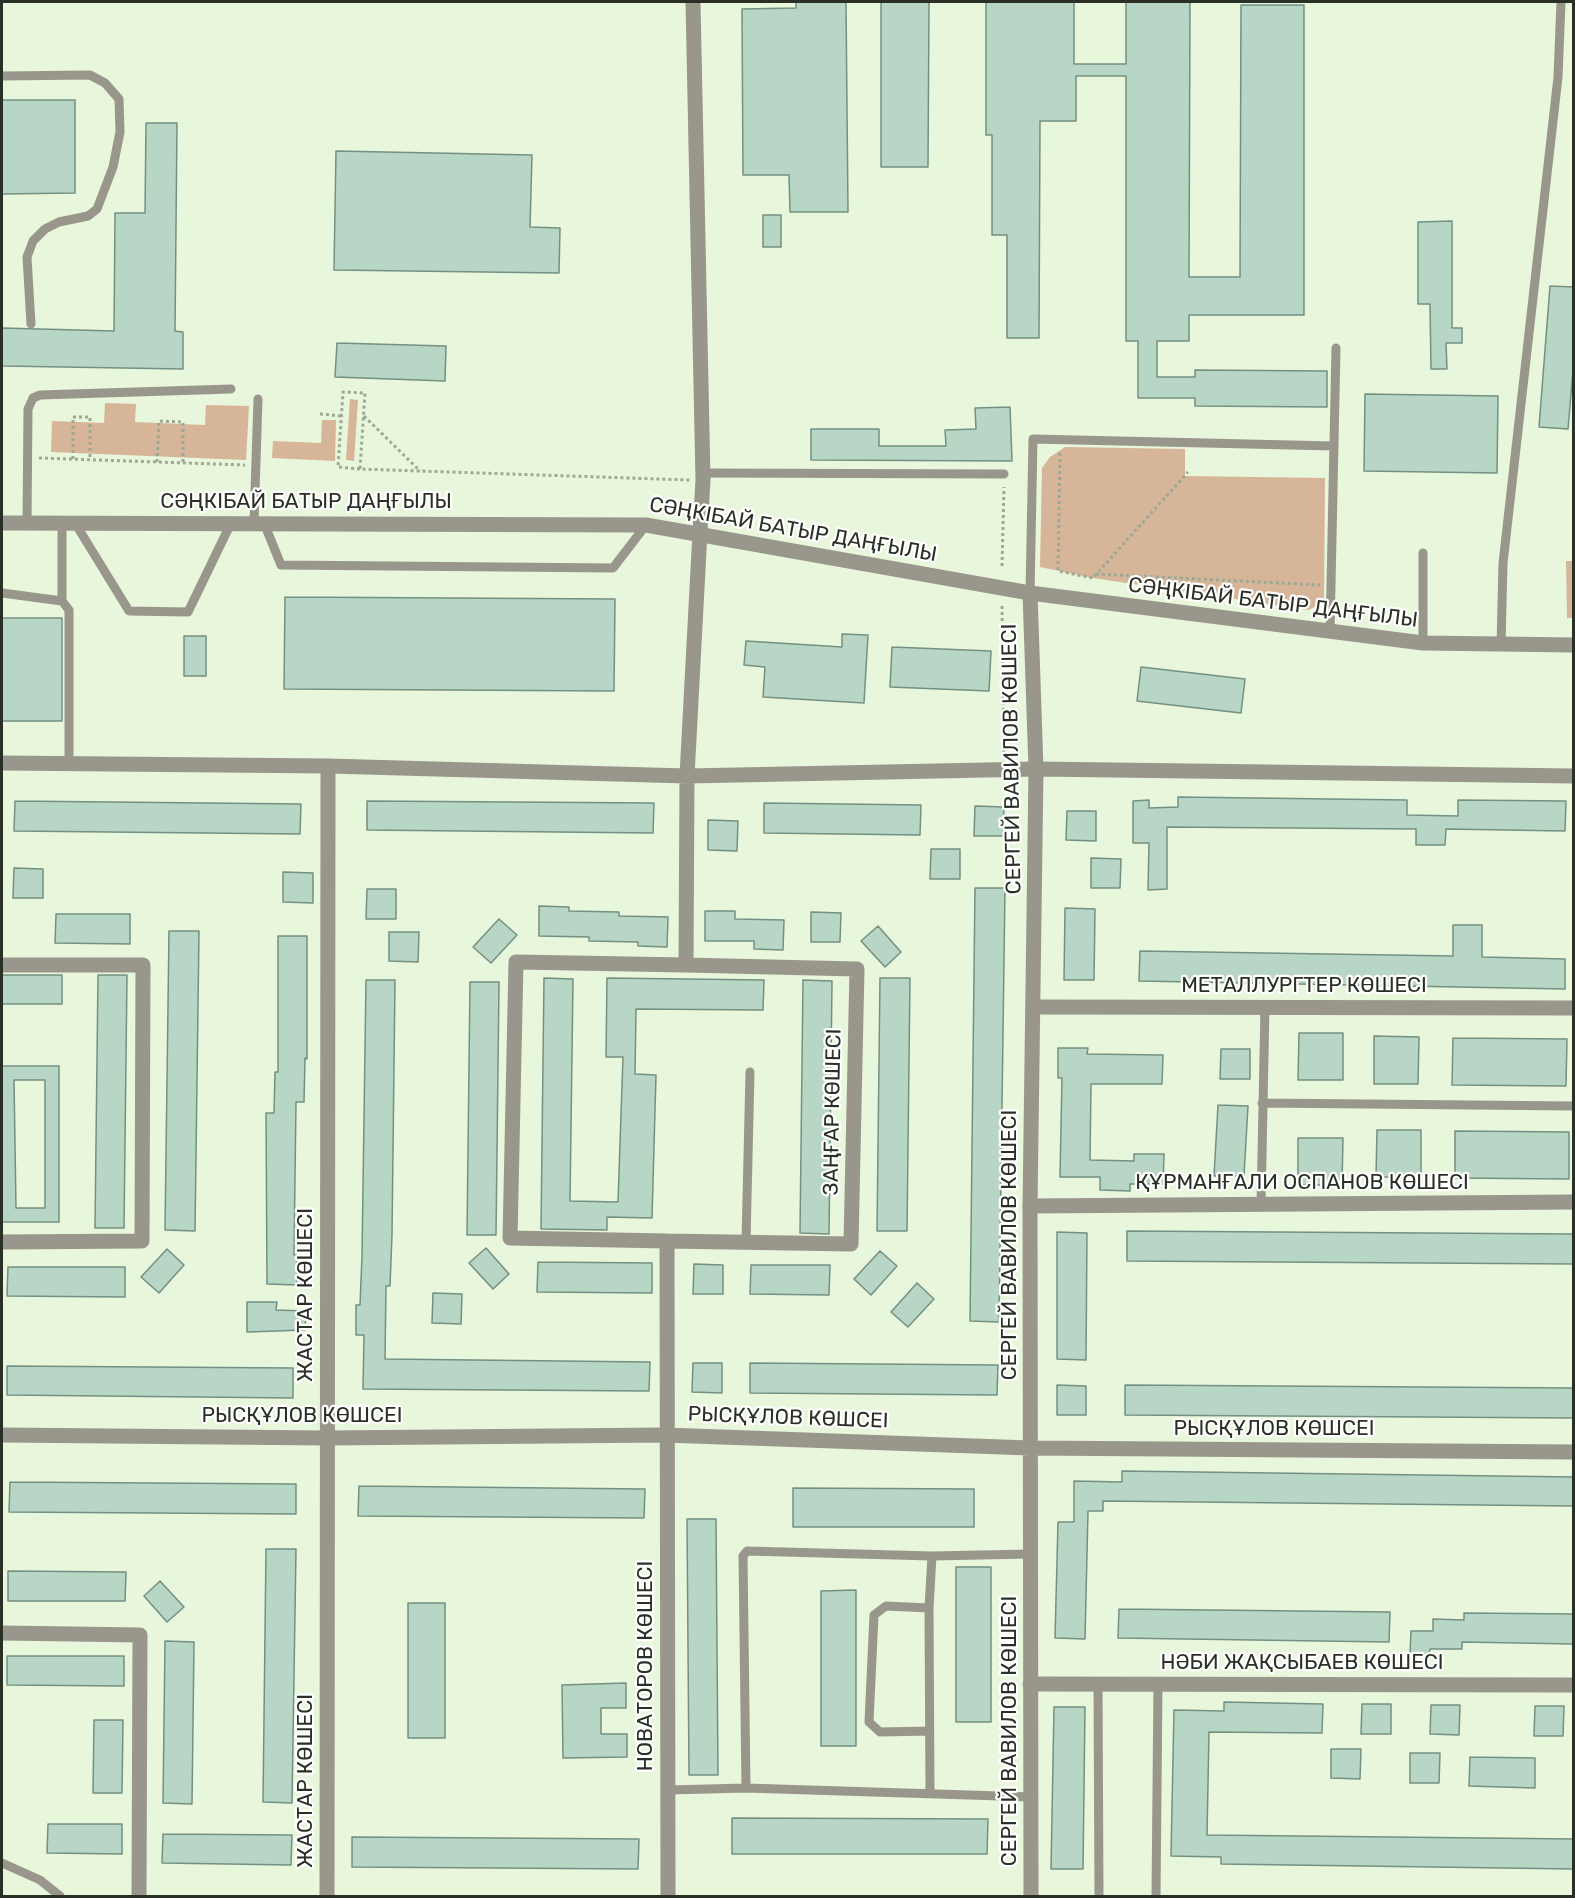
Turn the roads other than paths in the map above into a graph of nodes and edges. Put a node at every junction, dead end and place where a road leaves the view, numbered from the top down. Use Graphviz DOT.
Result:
graph roads {
  1 [pos="693,2"];
  2 [pos="1560,2"];
  3 [pos="2,76"];
  4 [pos="31,324"];
  5 [pos="1336,348"];
  6 [pos="231,389"];
  7 [pos="258,399"];
  8 [pos="1334,446"];
  9 [pos="1004,474"];
  10 [pos="703,477"];
  11 [pos="2,523"];
  12 [pos="27,523"];
  13 [pos="69,523"];
  14 [pos="231,523"];
  15 [pos="259,523"];
  16 [pos="646,525"];
  17 [pos="700,532"];
  18 [pos="1423,553"];
  19 [pos="2,593"];
  20 [pos="1030,593"];
  21 [pos="62,601"];
  22 [pos="1330,632"];
  23 [pos="1423,643"];
  24 [pos="1500,645"];
  25 [pos="1574,645"];
  26 [pos="2,763"];
  27 [pos="69,764"];
  28 [pos="328,766"];
  29 [pos="1036,769"];
  30 [pos="687,776"];
  31 [pos="1574,776"];
  32 [pos="2,965"];
  33 [pos="686,965"];
  34 [pos="1264,1006"];
  35 [pos="1034,1007"];
  36 [pos="1574,1008"];
  37 [pos="750,1072"];
  38 [pos="1262,1103"];
  39 [pos="1574,1106"];
  40 [pos="1574,1202"];
  41 [pos="1261,1205"];
  42 [pos="1030,1206"];
  43 [pos="667,1240"];
  44 [pos="2,1242"];
  45 [pos="746,1242"];
  46 [pos="2,1435"];
  47 [pos="665,1435"];
  48 [pos="327,1438"];
  49 [pos="1030,1448"];
  50 [pos="1574,1452"];
  51 [pos="1030,1554"];
  52 [pos="932,1556"];
  53 [pos="929,1608"];
  54 [pos="2,1633"];
  55 [pos="1158,1683"];
  56 [pos="1030,1684"];
  57 [pos="1098,1684"];
  58 [pos="1574,1685"];
  59 [pos="929,1731"];
  60 [pos="746,1788"];
  61 [pos="668,1790"];
  62 [pos="930,1793"];
  63 [pos="1032,1797"];
  64 [pos="2,1863"];
  65 [pos="60,1896"];
  66 [pos="139,1896"];
  67 [pos="327,1896"];
  68 [pos="668,1896"];
  69 [pos="1032,1896"];
  70 [pos="1099,1896"];
  71 [pos="1156,1896"];
  1 -- 10 [label="street"];
  2 -- 24 [label="lane"];
  3 -- 4 [label="lane"];
  5 -- 8 [label="lane"];
  6 -- 12 [label="lane"];
  7 -- 15 [label="lane"];
  8 -- 20 [label="lane"];
  8 -- 22 [label="lane"];
  9 -- 10 [label="lane"];
  10 -- 17 [label="street"];
  11 -- 12 [label="street, СӘҢКІБАЙ БАТЫР ДАҢҒЫЛЫ"];
  12 -- 13 [label="street, СӘҢКІБАЙ БАТЫР ДАҢҒЫЛЫ"];
  13 -- 14 [label="street, СӘҢКІБАЙ БАТЫР ДАҢҒЫЛЫ"];
  13 -- 14 [label="lane"];
  13 -- 21 [label="lane"];
  14 -- 15 [label="street, СӘҢКІБАЙ БАТЫР ДАҢҒЫЛЫ"];
  15 -- 16 [label="street, СӘҢКІБАЙ БАТЫР ДАҢҒЫЛЫ"];
  15 -- 16 [label="lane"];
  16 -- 17 [label="street, СӘҢКІБАЙ БАТЫР ДАҢҒЫЛЫ"];
  17 -- 20 [label="street, СӘҢКІБАЙ БАТЫР ДАҢҒЫЛЫ"];
  17 -- 30 [label="street"];
  18 -- 23 [label="lane"];
  19 -- 21 [label="lane"];
  20 -- 22 [label="street, СӘҢКІБАЙ БАТЫР ДАҢҒЫЛЫ"];
  20 -- 29 [label="street, СЕРГЕЙ ВАВИЛОВ КӨШЕСІ"];
  21 -- 27 [label="lane"];
  22 -- 23 [label="street, СӘҢКІБАЙ БАТЫР ДАҢҒЫЛЫ"];
  23 -- 24 [label="street, СӘҢКІБАЙ БАТЫР ДАҢҒЫЛЫ"];
  24 -- 25 [label="street, СӘҢКІБАЙ БАТЫР ДАҢҒЫЛЫ"];
  26 -- 27 [label="street"];
  27 -- 28 [label="street"];
  28 -- 30 [label="street"];
  28 -- 48 [label="street, ЖАСТАР КӨШЕСІ"];
  29 -- 30 [label="street"];
  29 -- 31 [label="street"];
  29 -- 35 [label="street, СЕРГЕЙ ВАВИЛОВ КӨШЕСІ"];
  30 -- 33 [label="street"];
  32 -- 44 [label="street"];
  33 -- 43 [label="street, ЗАҢҒАР КӨШЕСІ"];
  33 -- 45 [label="street, ЗАҢҒАР КӨШЕСІ"];
  34 -- 35 [label="street, МЕТАЛЛУРГТЕР КӨШЕСІ"];
  34 -- 36 [label="street, МЕТАЛЛУРГТЕР КӨШЕСІ"];
  34 -- 38 [label="lane"];
  35 -- 42 [label="street, СЕРГЕЙ ВАВИЛОВ КӨШЕСІ"];
  37 -- 45 [label="lane"];
  38 -- 39 [label="lane"];
  38 -- 41 [label="lane"];
  40 -- 41 [label="street, ҚҰРМАНҒАЛИ ОСПАНОВ КӨШЕСІ"];
  41 -- 42 [label="street, ҚҰРМАНҒАЛИ ОСПАНОВ КӨШЕСІ"];
  42 -- 49 [label="street, СЕРГЕЙ ВАВИЛОВ КӨШЕСІ"];
  43 -- 45 [label="street, ЗАҢҒАР КӨШЕСІ"];
  43 -- 47 [label="street"];
  46 -- 48 [label="street, РЫСҚҰЛОВ КӨШСЕІ"];
  47 -- 48 [label="street, РЫСҚҰЛОВ КӨШСЕІ"];
  47 -- 49 [label="street, РЫСҚҰЛОВ КӨШСЕІ"];
  47 -- 61 [label="street, НОВАТОРОВ КӨШЕСІ"];
  48 -- 67 [label="street, ЖАСТАР КӨШЕСІ"];
  49 -- 50 [label="street, РЫСҚҰЛОВ КӨШСЕІ"];
  49 -- 51 [label="street, СЕРГЕЙ ВАВИЛОВ КӨШЕСІ"];
  51 -- 52 [label="lane"];
  51 -- 56 [label="street, СЕРГЕЙ ВАВИЛОВ КӨШЕСІ"];
  52 -- 53 [label="lane"];
  52 -- 60 [label="lane"];
  53 -- 59 [label="lane"];
  53 -- 59 [label="lane"];
  54 -- 66 [label="street"];
  55 -- 57 [label="street, НӘБИ ЖАҚСЫБАЕВ КӨШЕСІ"];
  55 -- 58 [label="street, НӘБИ ЖАҚСЫБАЕВ КӨШЕСІ"];
  55 -- 71 [label="lane"];
  56 -- 57 [label="street, НӘБИ ЖАҚСЫБАЕВ КӨШЕСІ"];
  56 -- 63 [label="street, СЕРГЕЙ ВАВИЛОВ КӨШЕСІ"];
  57 -- 70 [label="lane"];
  59 -- 62 [label="lane"];
  60 -- 61 [label="lane"];
  60 -- 62 [label="lane"];
  61 -- 68 [label="street, НОВАТОРОВ КӨШЕСІ"];
  62 -- 63 [label="lane"];
  63 -- 69 [label="street, СЕРГЕЙ ВАВИЛОВ КӨШЕСІ"];
  64 -- 65 [label="lane"];
}
